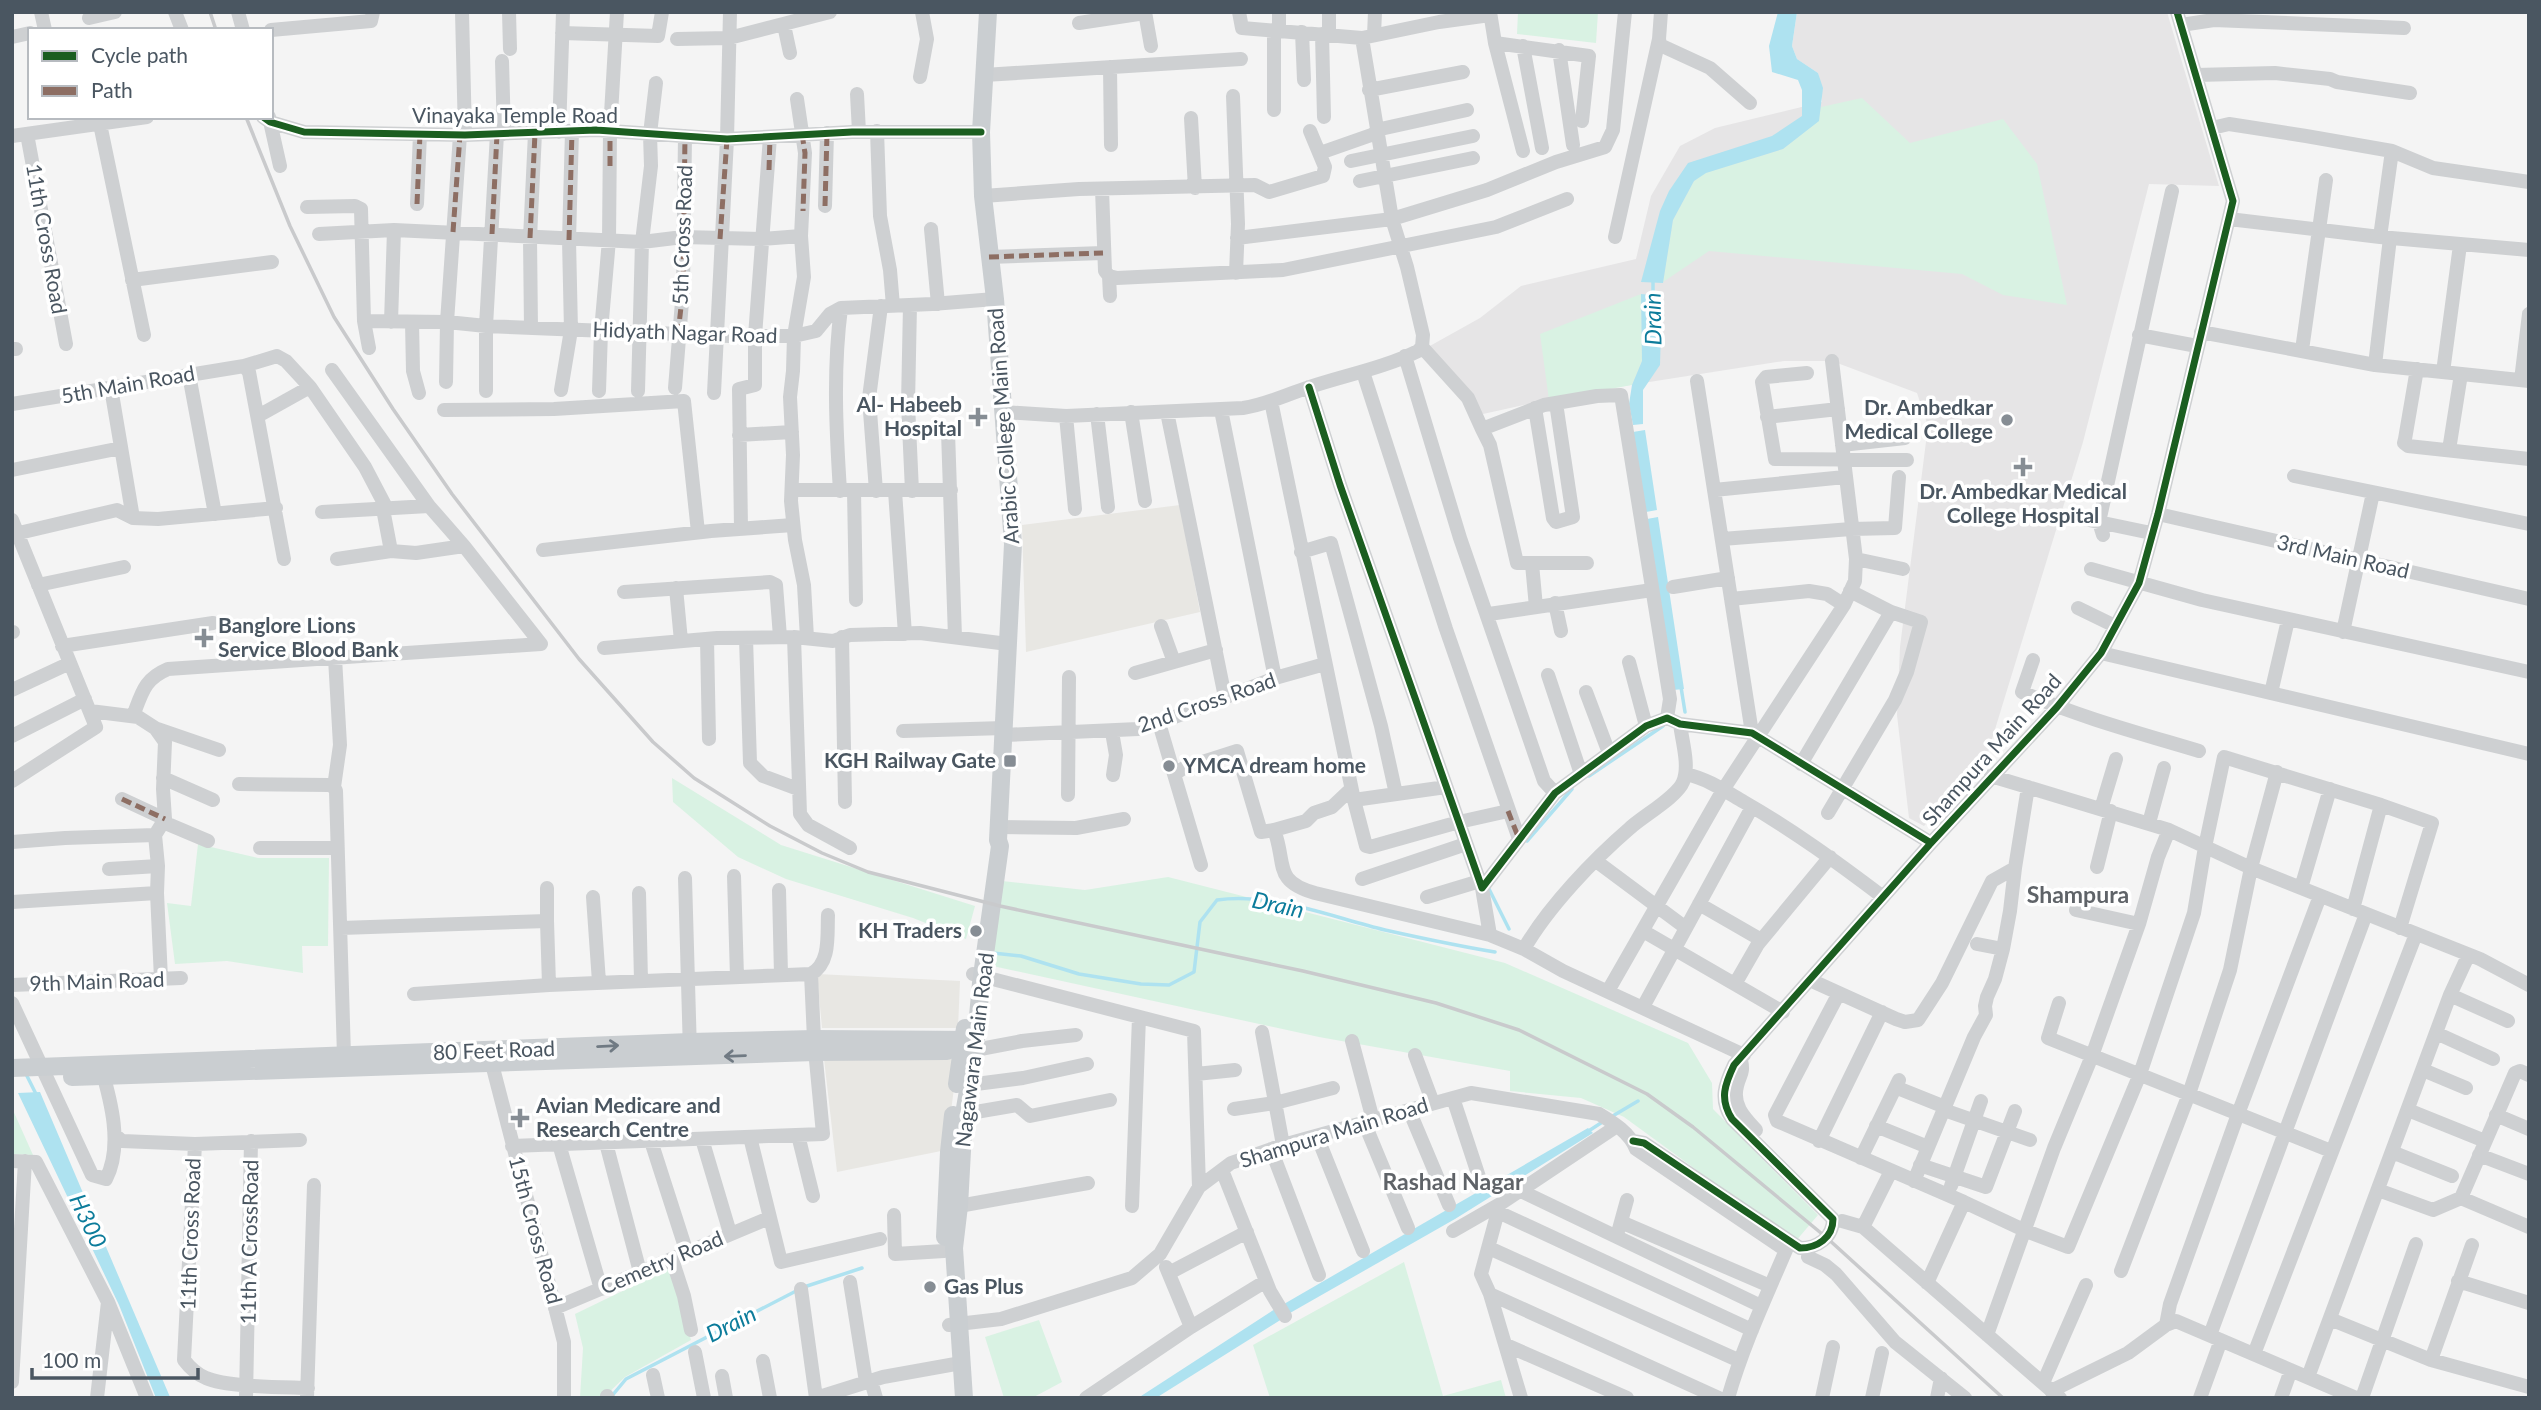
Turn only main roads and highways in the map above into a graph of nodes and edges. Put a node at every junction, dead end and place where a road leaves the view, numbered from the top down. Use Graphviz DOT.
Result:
graph roads {
  1 [pos="988,12"];
  2 [pos="998,834"];
  3 [pos="969,1045"];
  4 [pos="690,1050"];
  5 [pos="102,1070"];
  6 [pos="32,1072"];
  7 [pos="13,1079"];
  8 [pos="953,1325"];
  9 [pos="956,1364"];
  10 [pos="954,1398"];
  11 [pos="964,1398"];
  1 -- 2 [label="main road, Arabic College Main Road"];
  2 -- 3 [label="main road, Nagawara Main Road"];
  3 -- 4 [label="main road, 80 Feet Road"];
  3 -- 8 [label="main road, Nagawara Main Road"];
  3 -- 8 [label="main road"];
  5 -- 4 [label="main road, 80 Feet Road, one-way"];
  4 -- 5 [label="main road, 80 Feet Road"];
  5 -- 6 [label="main road, 80 Feet Road"];
  6 -- 7 [label="main road, 80 Feet Road"];
  8 -- 9 [label="main road"];
  9 -- 10 [label="main road"];
  9 -- 11 [label="main road"];
}
